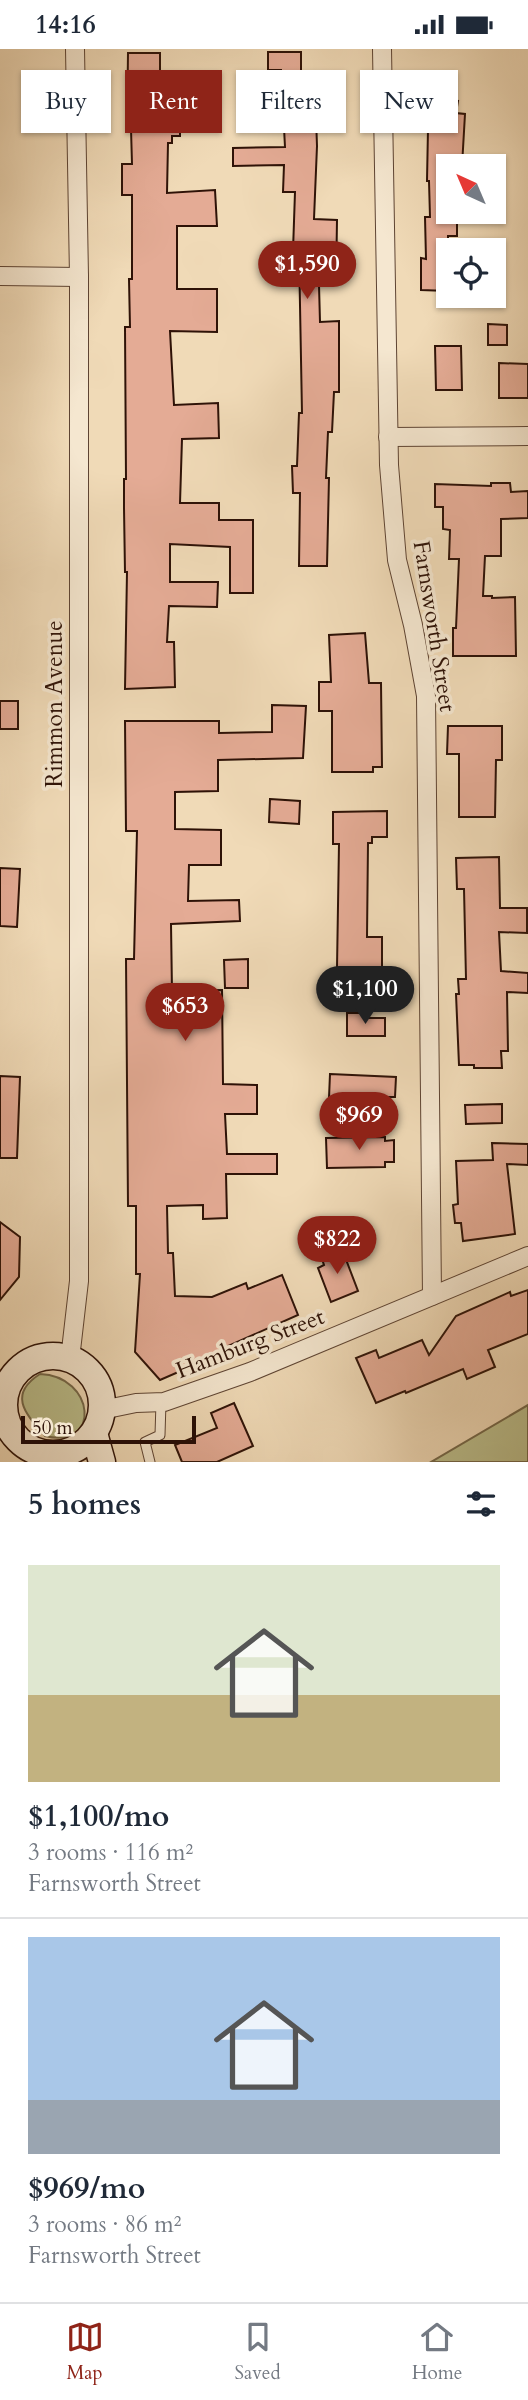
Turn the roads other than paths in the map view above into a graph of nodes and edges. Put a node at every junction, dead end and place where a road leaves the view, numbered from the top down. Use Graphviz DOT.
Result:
graph roads {
  1 [pos="75,49"];
  2 [pos="382,49"];
  3 [pos="0,276"];
  4 [pos="79,277"];
  5 [pos="388,436"];
  6 [pos="528,436"];
  7 [pos="528,1256"];
  8 [pos="432,1296"];
  9 [pos="69,1359"];
  10 [pos="6,1376"];
  11 [pos="161,1402"];
  12 [pos="98,1421"];
  13 [pos="52,1458"];
  14 [pos="102,1462"];
  15 [pos="150,1462"];
  1 -- 4 [label="street, Rimmon Avenue"];
  2 -- 5 [label="street, Farnsworth Street"];
  3 -- 4 [label="street"];
  4 -- 9 [label="street, Rimmon Avenue"];
  5 -- 6 [label="street"];
  5 -- 8 [label="street, Farnsworth Street"];
  7 -- 8 [label="street, Hamburg Street"];
  8 -- 11 [label="street, Hamburg Street"];
  9 -- 10 [label="main road"];
  9 -- 12 [label="main road"];
  10 -- 13 [label="main road"];
  11 -- 12 [label="street, Hamburg Street"];
  11 -- 15 [label="lane"];
  12 -- 13 [label="main road"];
  12 -- 14 [label="main road"];
}
